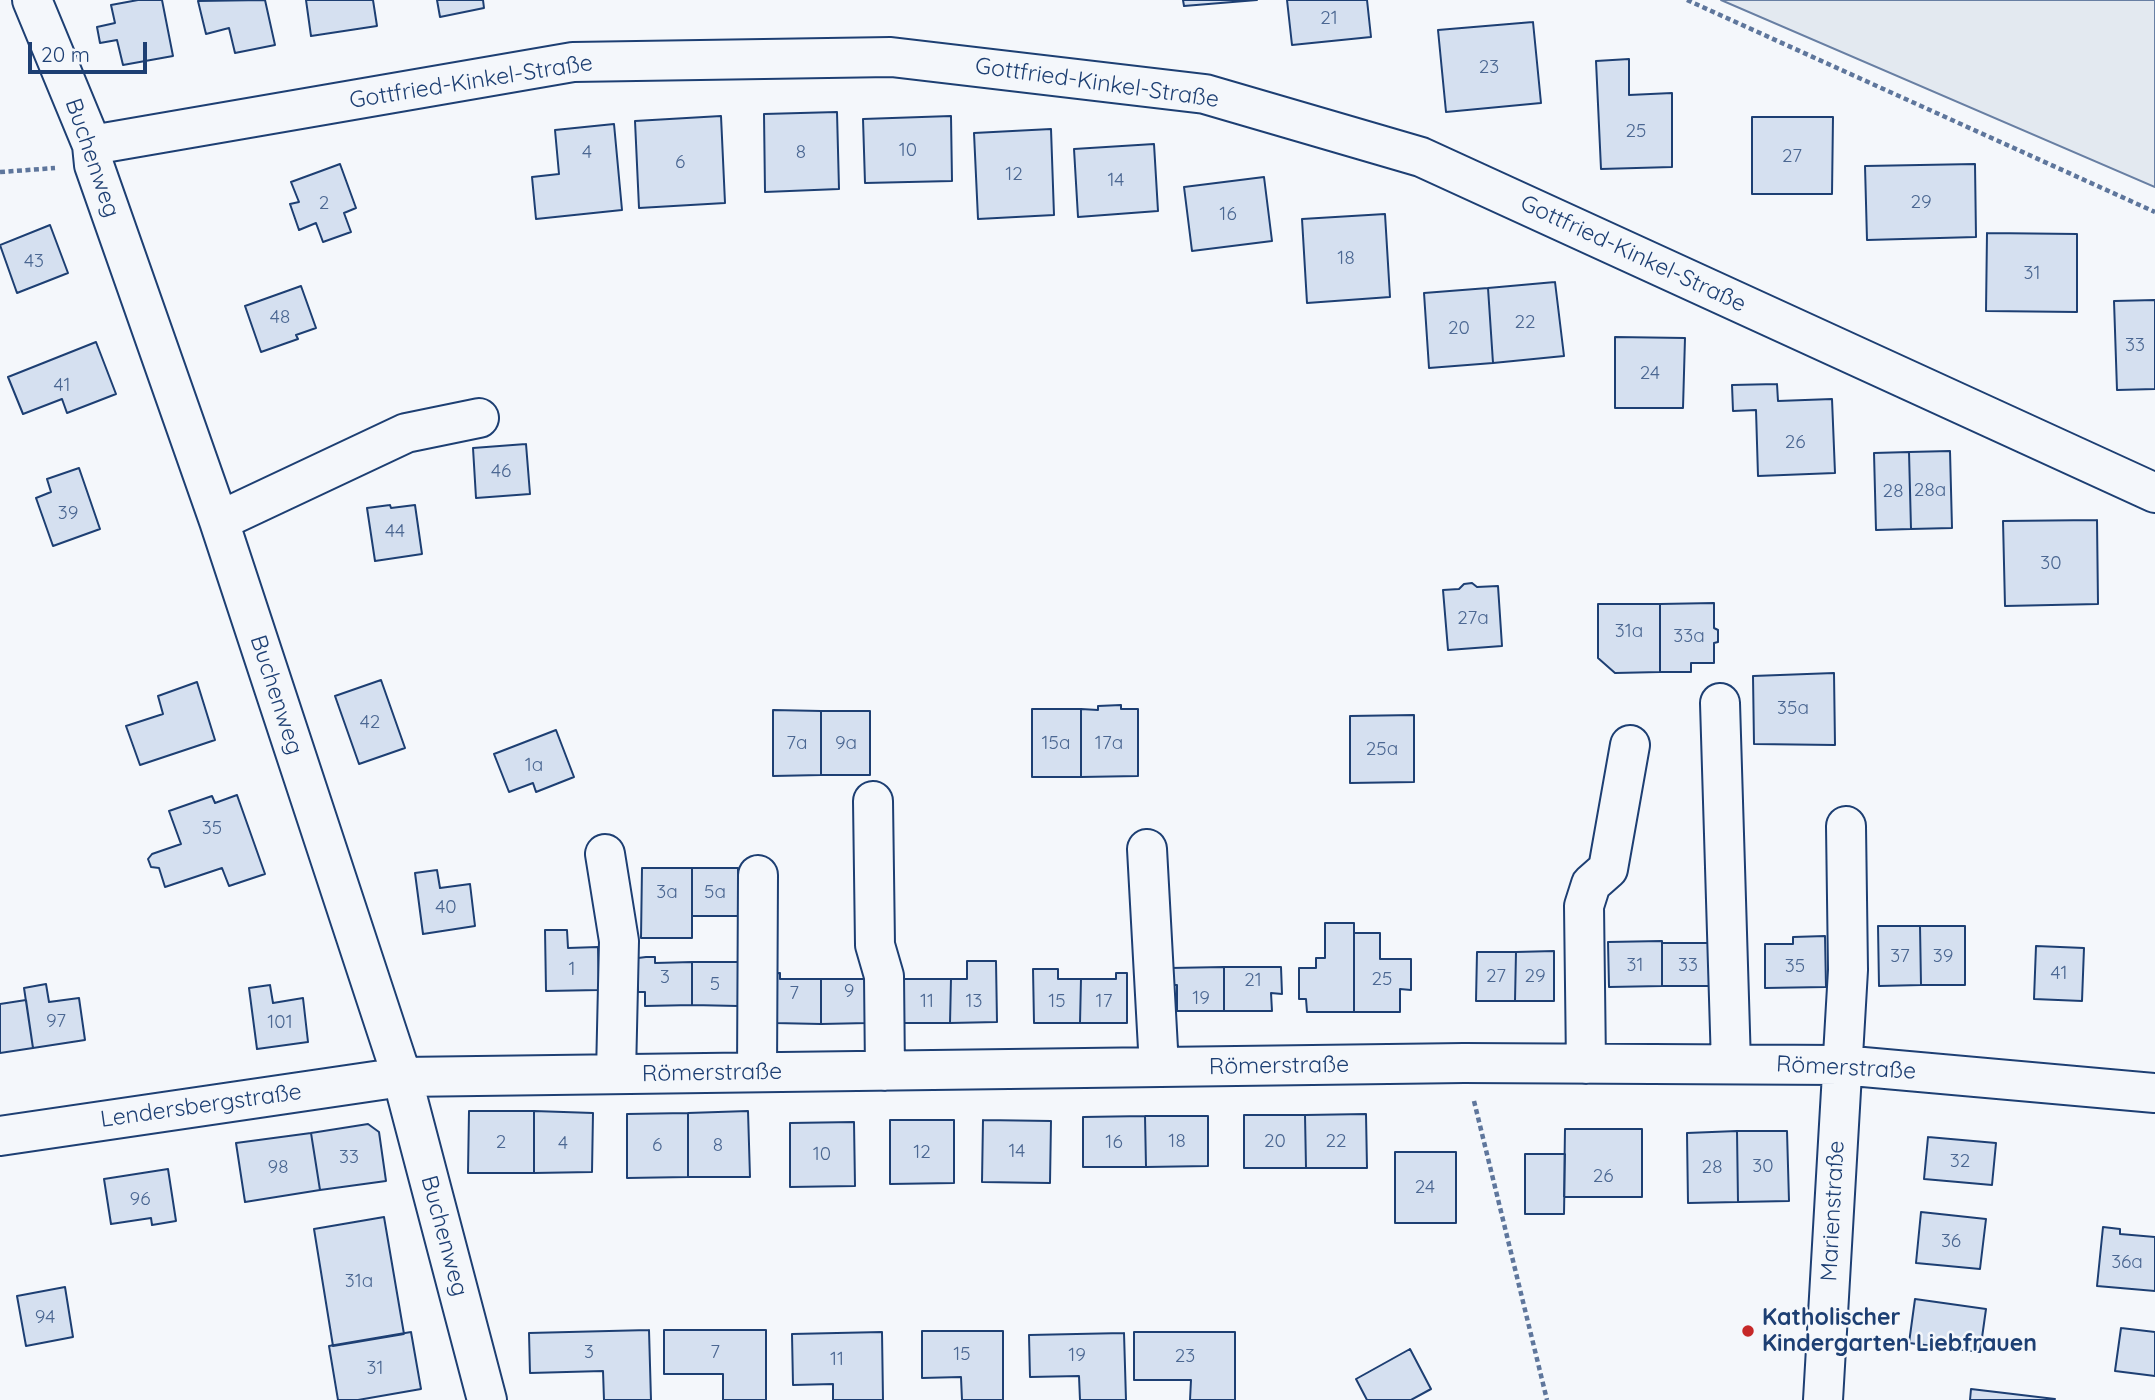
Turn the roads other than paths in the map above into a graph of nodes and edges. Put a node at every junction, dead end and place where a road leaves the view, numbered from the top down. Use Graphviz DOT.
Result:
graph roads {
  1 [pos="32,0"];
  2 [pos="93,155"];
  3 [pos="479,418"];
  4 [pos="2155,492"];
  5 [pos="219,521"];
  6 [pos="1720,703"];
  7 [pos="1630,745"];
  8 [pos="873,801"];
  9 [pos="1846,825"];
  10 [pos="1147,849"];
  11 [pos="605,853"];
  12 [pos="758,875"];
  13 [pos="1586,1064"];
  14 [pos="1731,1064"];
  15 [pos="1841,1065"];
  16 [pos="1159,1067"];
  17 [pos="885,1070"];
  18 [pos="757,1072"];
  19 [pos="616,1074"];
  20 [pos="402,1077"];
  21 [pos="2155,1093"];
  22 [pos="0,1136"];
  23 [pos="487,1400"];
  24 [pos="1823,1400"];
  1 -- 2 [label="street, Buchenweg"];
  2 -- 4 [label="street, Gottfried-Kinkel-Straße"];
  2 -- 5 [label="street, Buchenweg"];
  3 -- 5 [label="street"];
  5 -- 20 [label="street, Buchenweg"];
  6 -- 14 [label="street"];
  7 -- 13 [label="street"];
  8 -- 17 [label="street"];
  9 -- 15 [label="street, Marienstraße"];
  10 -- 16 [label="street"];
  11 -- 19 [label="street"];
  12 -- 18 [label="street"];
  13 -- 14 [label="street, Römerstraße"];
  13 -- 16 [label="street, Römerstraße"];
  14 -- 15 [label="street, Römerstraße"];
  15 -- 21 [label="street, Römerstraße"];
  15 -- 24 [label="street, Marienstraße"];
  16 -- 17 [label="street, Römerstraße"];
  17 -- 18 [label="street, Römerstraße"];
  18 -- 19 [label="street, Römerstraße"];
  19 -- 20 [label="street, Römerstraße"];
  20 -- 22 [label="street, Lendersbergstraße"];
  20 -- 23 [label="street, Buchenweg"];
}
